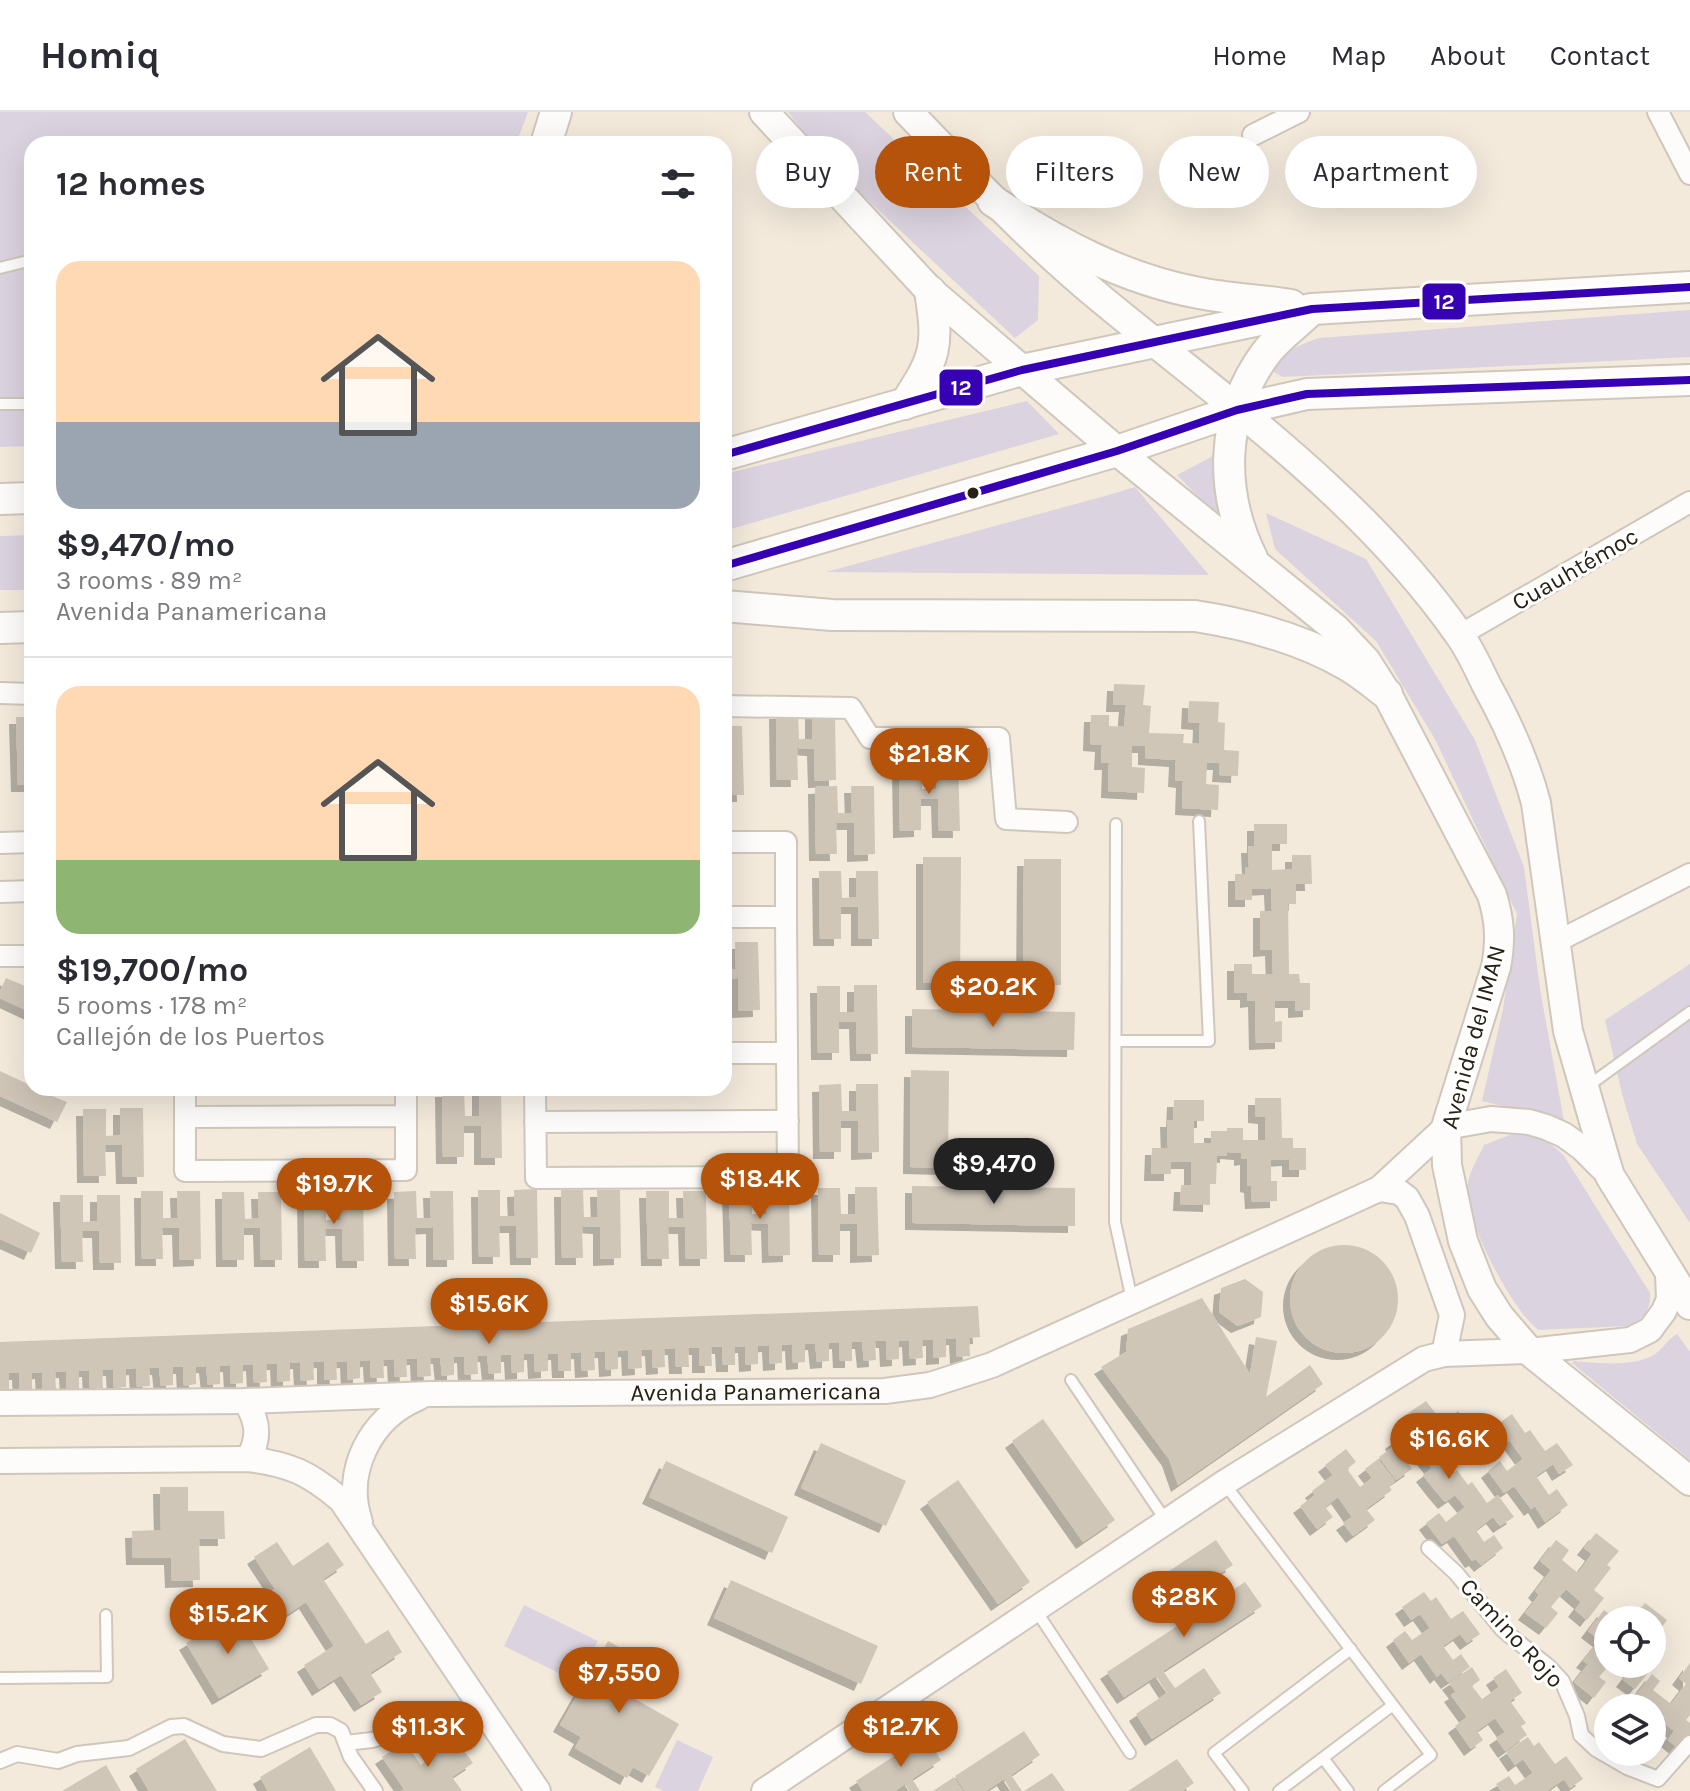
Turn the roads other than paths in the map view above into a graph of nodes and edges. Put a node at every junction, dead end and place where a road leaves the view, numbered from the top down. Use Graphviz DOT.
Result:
graph roads {
  1 [pos="556,112"];
  2 [pos="764,112"];
  3 [pos="908,112"];
  4 [pos="1299,112"];
  5 [pos="1658,112"];
  6 [pos="1253,135"];
  7 [pos="548,136"];
  8 [pos="1690,174"];
  9 [pos="993,201"];
  10 [pos="24,262"];
  11 [pos="0,268"];
  12 [pos="1690,287"];
  13 [pos="930,291"];
  14 [pos="1312,309"];
  15 [pos="1156,341"];
  16 [pos="1022,370"];
  17 [pos="1690,380"];
  18 [pos="0,404"];
  19 [pos="24,404"];
  20 [pos="905,404"];
  21 [pos="1237,410"];
  22 [pos="1117,451"];
  23 [pos="732,453"];
  24 [pos="24,498"];
  25 [pos="0,499"];
  26 [pos="1690,502"];
  27 [pos="1252,558"];
  28 [pos="732,564"];
  29 [pos="732,607"];
  30 [pos="24,627"];
  31 [pos="0,628"];
  32 [pos="1460,635"];
  33 [pos="0,693"];
  34 [pos="24,694"];
  35 [pos="1387,694"];
  36 [pos="732,706"];
  37 [pos="1199,821"];
  38 [pos="1067,822"];
  39 [pos="1116,824"];
  40 [pos="24,842"];
  41 [pos="732,842"];
  42 [pos="0,843"];
  43 [pos="1690,874"];
  44 [pos="24,891"];
  45 [pos="0,892"];
  46 [pos="732,917"];
  47 [pos="786,917"];
  48 [pos="1554,943"];
  49 [pos="0,956"];
  50 [pos="24,956"];
  51 [pos="1688,1016"];
  52 [pos="1117,1041"];
  53 [pos="732,1053"];
  54 [pos="787,1053"];
  55 [pos="1583,1089"];
  56 [pos="185,1096"];
  57 [pos="406,1096"];
  58 [pos="535,1096"];
  59 [pos="406,1116"];
  60 [pos="185,1117"];
  61 [pos="788,1121"];
  62 [pos="535,1122"];
  63 [pos="1446,1127"];
  64 [pos="1610,1176"];
  65 [pos="1379,1189"];
  66 [pos="1668,1274"];
  67 [pos="1133,1303"];
  68 [pos="1690,1305"];
  69 [pos="1529,1351"];
  70 [pos="1444,1354"];
  71 [pos="1071,1380"];
  72 [pos="432,1394"];
  73 [pos="245,1401"];
  74 [pos="0,1403"];
  75 [pos="248,1459"];
  76 [pos="0,1461"];
  77 [pos="1690,1481"];
  78 [pos="1224,1483"];
  79 [pos="1166,1521"];
  80 [pos="365,1534"];
  81 [pos="1429,1548"];
  82 [pos="1035,1609"];
  83 [pos="106,1615"];
  84 [pos="1351,1649"];
  85 [pos="0,1678"];
  86 [pos="1393,1705"];
  87 [pos="420,1726"];
  88 [pos="346,1743"];
  89 [pos="1690,1743"];
  90 [pos="1130,1753"];
  91 [pos="1323,1758"];
  92 [pos="0,1761"];
  93 [pos="1661,1785"];
  94 [pos="375,1791"];
  95 [pos="538,1791"];
  96 [pos="764,1791"];
  97 [pos="1243,1791"];
  98 [pos="1279,1791"];
  99 [pos="1348,1791"];
  100 [pos="1384,1791"];
  1 -- 7 [label="main road"];
  2 -- 13 [label="main road, Avenida del IMAN"];
  3 -- 9 [label="main road"];
  4 -- 6 [label="street"];
  5 -- 8 [label="street"];
  9 -- 14 [label="main road"];
  9 -- 15 [label="main road"];
  10 -- 11 [label="lane"];
  12 -- 14 [label="main road"];
  13 -- 16 [label="main road, Avenida del IMAN"];
  13 -- 20 [label="main road"];
  14 -- 15 [label="main road"];
  14 -- 21 [label="main road"];
  15 -- 16 [label="main road"];
  15 -- 21 [label="main road"];
  16 -- 20 [label="main road"];
  16 -- 22 [label="main road, Avenida del IMAN"];
  17 -- 21 [label="main road"];
  18 -- 19 [label="lane"];
  20 -- 23 [label="main road"];
  21 -- 22 [label="main road"];
  21 -- 27 [label="main road"];
  21 -- 32 [label="main road"];
  22 -- 27 [label="main road, Avenida del IMAN"];
  22 -- 28 [label="main road"];
  24 -- 25 [label="main road"];
  26 -- 32 [label="street, Cuauhtémoc"];
  27 -- 35 [label="main road, Avenida del IMAN"];
  29 -- 35 [label="main road"];
  30 -- 31 [label="main road"];
  32 -- 48 [label="main road"];
  33 -- 34 [label="street"];
  35 -- 63 [label="main road, Avenida del IMAN"];
  36 -- 38 [label="street"];
  37 -- 52 [label="lane"];
  39 -- 52 [label="lane"];
  40 -- 42 [label="street"];
  41 -- 47 [label="street"];
  43 -- 48 [label="street"];
  44 -- 45 [label="street"];
  46 -- 47 [label="street"];
  47 -- 54 [label="street"];
  48 -- 55 [label="main road"];
  49 -- 50 [label="street"];
  51 -- 55 [label="lane"];
  52 -- 67 [label="lane"];
  53 -- 54 [label="street"];
  54 -- 61 [label="street"];
  55 -- 64 [label="main road"];
  56 -- 60 [label="street"];
  57 -- 59 [label="street"];
  58 -- 62 [label="street"];
  59 -- 60 [label="street"];
  59 -- 60 [label="street"];
  61 -- 62 [label="street"];
  61 -- 62 [label="street"];
  63 -- 64 [label="street"];
  63 -- 65 [label="street, Avenida Panamericana"];
  63 -- 69 [label="main road, Avenida del IMAN"];
  64 -- 66 [label="main road"];
  65 -- 67 [label="street, Avenida Panamericana"];
  65 -- 70 [label="street"];
  66 -- 68 [label="main road"];
  66 -- 69 [label="street"];
  67 -- 72 [label="street, Avenida Panamericana"];
  69 -- 70 [label="street"];
  69 -- 77 [label="main road, Avenida del IMAN"];
  70 -- 78 [label="street"];
  71 -- 79 [label="lane"];
  72 -- 73 [label="street, Avenida Panamericana"];
  72 -- 80 [label="street"];
  73 -- 74 [label="street, Avenida Panamericana"];
  73 -- 75 [label="street"];
  75 -- 76 [label="street"];
  75 -- 80 [label="street"];
  78 -- 79 [label="street"];
  78 -- 84 [label="lane"];
  79 -- 82 [label="street"];
  80 -- 95 [label="street"];
  81 -- 93 [label="street, Camino Rojo"];
  82 -- 90 [label="lane"];
  82 -- 96 [label="street"];
  83 -- 85 [label="lane"];
  84 -- 86 [label="lane"];
  84 -- 97 [label="lane"];
  86 -- 91 [label="lane"];
  86 -- 100 [label="lane"];
  87 -- 88 [label="street"];
  88 -- 92 [label="street"];
  88 -- 94 [label="street"];
  89 -- 93 [label="street, Camino Rojo"];
  91 -- 98 [label="lane"];
  91 -- 99 [label="lane"];
}
